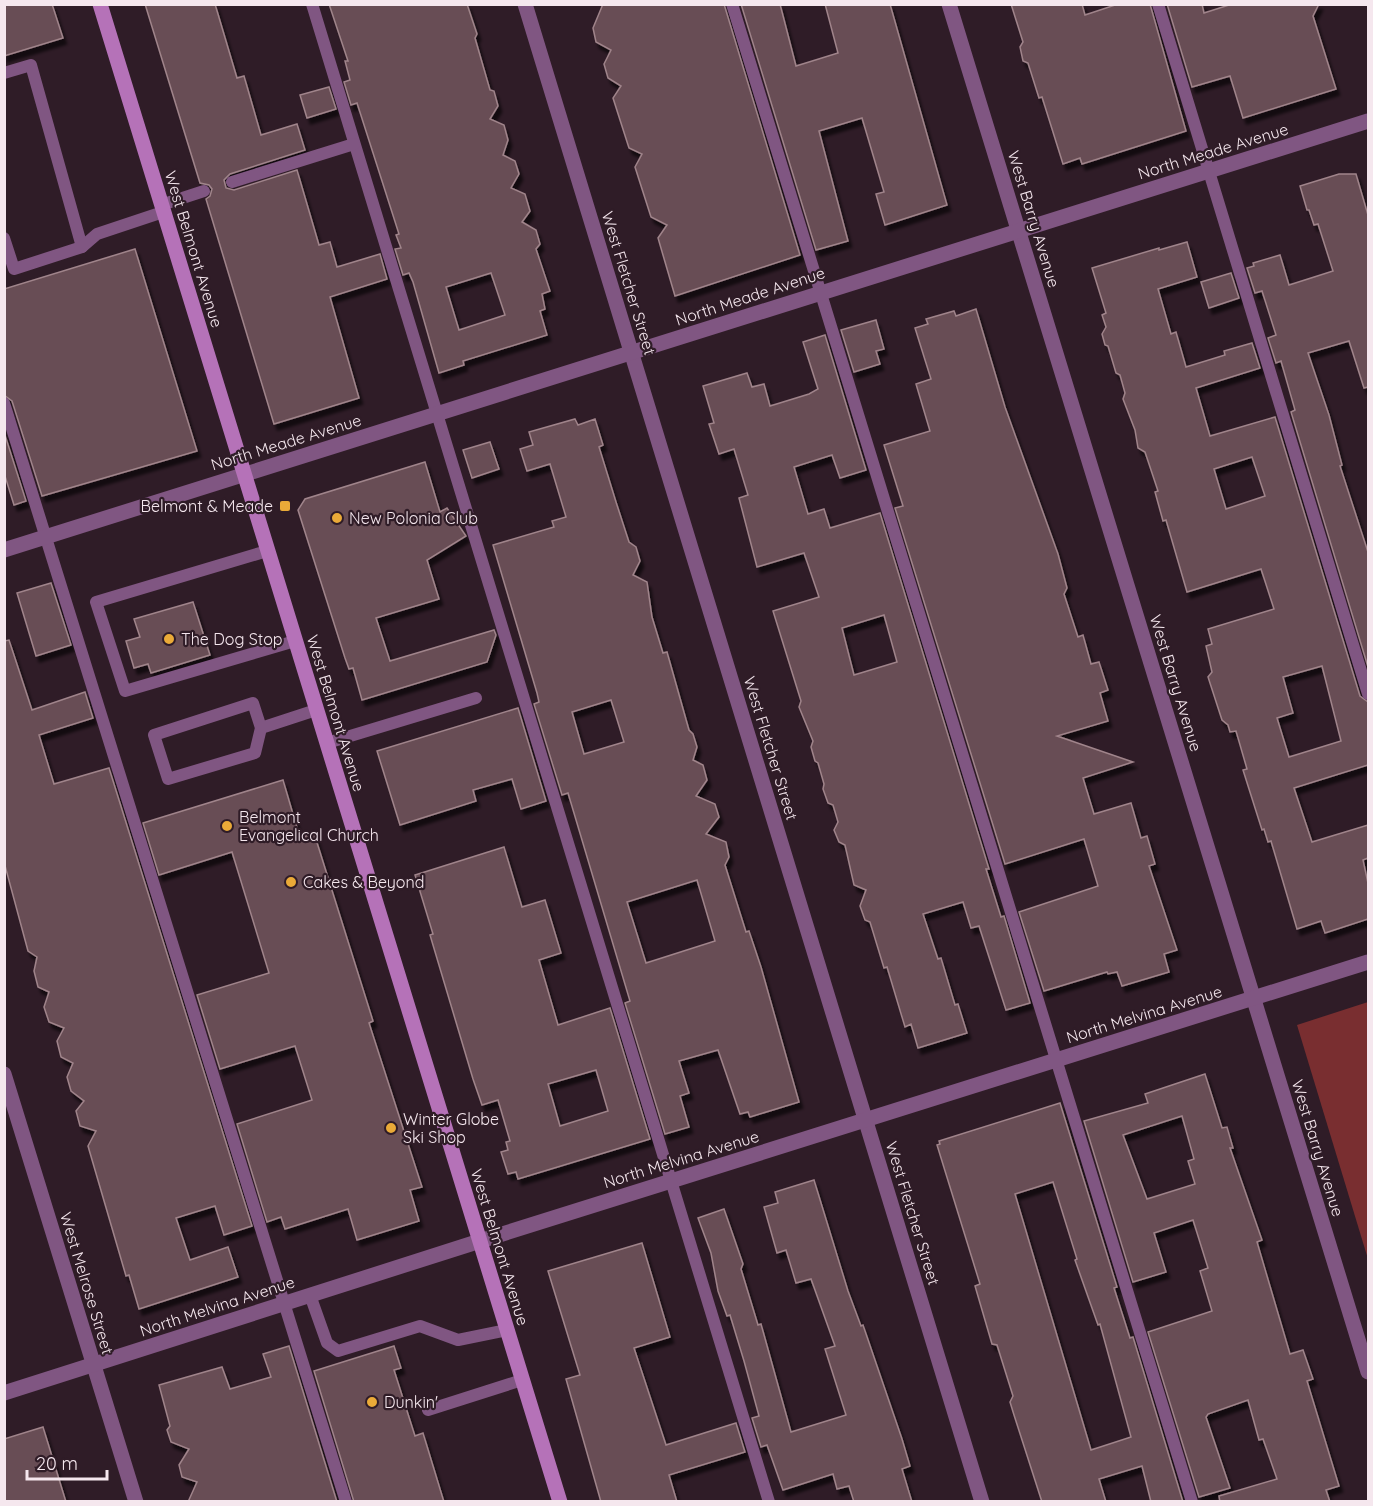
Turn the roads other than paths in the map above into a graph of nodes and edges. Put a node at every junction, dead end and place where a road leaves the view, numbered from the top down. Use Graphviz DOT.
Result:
graph roads {
  1 [pos="100,4"];
  2 [pos="312,4"];
  3 [pos="525,4"];
  4 [pos="732,4"];
  5 [pos="949,4"];
  6 [pos="1158,4"];
  7 [pos="4,73"];
  8 [pos="1368,121"];
  9 [pos="354,144"];
  10 [pos="1208,171"];
  11 [pos="232,183"];
  12 [pos="204,191"];
  13 [pos="162,208"];
  14 [pos="1018,231"];
  15 [pos="4,238"];
  16 [pos="82,247"];
  17 [pos="7,255"];
  18 [pos="820,293"];
  19 [pos="632,352"];
  20 [pos="4,403"];
  21 [pos="436,413"];
  22 [pos="244,474"];
  23 [pos="44,537"];
  24 [pos="4,550"];
  25 [pos="267,551"];
  26 [pos="295,641"];
  27 [pos="1368,694"];
  28 [pos="476,698"];
  29 [pos="316,710"];
  30 [pos="261,728"];
  31 [pos="327,743"];
  32 [pos="1368,962"];
  33 [pos="1254,998"];
  34 [pos="1056,1060"];
  35 [pos="4,1074"];
  36 [pos="866,1120"];
  37 [pos="671,1181"];
  38 [pos="480,1241"];
  39 [pos="310,1295"];
  40 [pos="285,1304"];
  41 [pos="507,1330"];
  42 [pos="94,1365"];
  43 [pos="1368,1372"];
  44 [pos="522,1380"];
  45 [pos="4,1393"];
  46 [pos="428,1410"];
  47 [pos="136,1502"];
  48 [pos="346,1502"];
  49 [pos="560,1502"];
  50 [pos="769,1502"];
  51 [pos="982,1502"];
  52 [pos="1192,1502"];
  1 -- 13 [label="main road, West Belmont Avenue"];
  2 -- 9 [label="lane"];
  3 -- 19 [label="street, West Fletcher Street"];
  4 -- 18 [label="lane"];
  5 -- 14 [label="street, West Barry Avenue"];
  6 -- 10 [label="lane"];
  7 -- 16 [label="lane"];
  8 -- 10 [label="street, North Meade Avenue"];
  9 -- 11 [label="lane"];
  9 -- 21 [label="lane"];
  10 -- 14 [label="street, North Meade Avenue"];
  10 -- 27 [label="lane"];
  12 -- 13 [label="lane"];
  13 -- 16 [label="lane"];
  13 -- 22 [label="main road, West Belmont Avenue"];
  14 -- 18 [label="street, North Meade Avenue"];
  14 -- 33 [label="street, West Barry Avenue"];
  15 -- 17 [label="lane"];
  16 -- 17 [label="lane"];
  18 -- 19 [label="street, North Meade Avenue"];
  18 -- 34 [label="lane"];
  19 -- 21 [label="street, North Meade Avenue"];
  19 -- 36 [label="street, West Fletcher Street"];
  20 -- 23 [label="lane"];
  21 -- 22 [label="street, North Meade Avenue"];
  21 -- 37 [label="lane"];
  22 -- 23 [label="street, North Meade Avenue"];
  22 -- 25 [label="main road, West Belmont Avenue"];
  23 -- 24 [label="street, North Meade Avenue"];
  23 -- 40 [label="lane"];
  25 -- 26 [label="main road, West Belmont Avenue"];
  25 -- 26 [label="lane"];
  26 -- 29 [label="main road, West Belmont Avenue"];
  28 -- 31 [label="lane"];
  29 -- 30 [label="lane"];
  29 -- 31 [label="main road, West Belmont Avenue"];
  30 -- 30 [label="lane"];
  31 -- 38 [label="main road, West Belmont Avenue"];
  32 -- 33 [label="street, North Melvina Avenue"];
  33 -- 34 [label="street, North Melvina Avenue"];
  33 -- 43 [label="street, West Barry Avenue"];
  34 -- 36 [label="street, North Melvina Avenue"];
  34 -- 52 [label="lane"];
  35 -- 42 [label="street, West Melrose Street"];
  36 -- 37 [label="street, North Melvina Avenue"];
  36 -- 51 [label="street, West Fletcher Street"];
  37 -- 38 [label="street, North Melvina Avenue"];
  37 -- 50 [label="lane"];
  38 -- 39 [label="street, North Melvina Avenue"];
  38 -- 41 [label="main road, West Belmont Avenue"];
  39 -- 40 [label="street, North Melvina Avenue"];
  39 -- 41 [label="lane"];
  40 -- 42 [label="street, North Melvina Avenue"];
  40 -- 48 [label="lane"];
  41 -- 44 [label="main road, West Belmont Avenue"];
  42 -- 45 [label="street, North Melvina Avenue"];
  42 -- 47 [label="street, West Melrose Street"];
  44 -- 46 [label="lane"];
  44 -- 49 [label="main road, West Belmont Avenue"];
}
